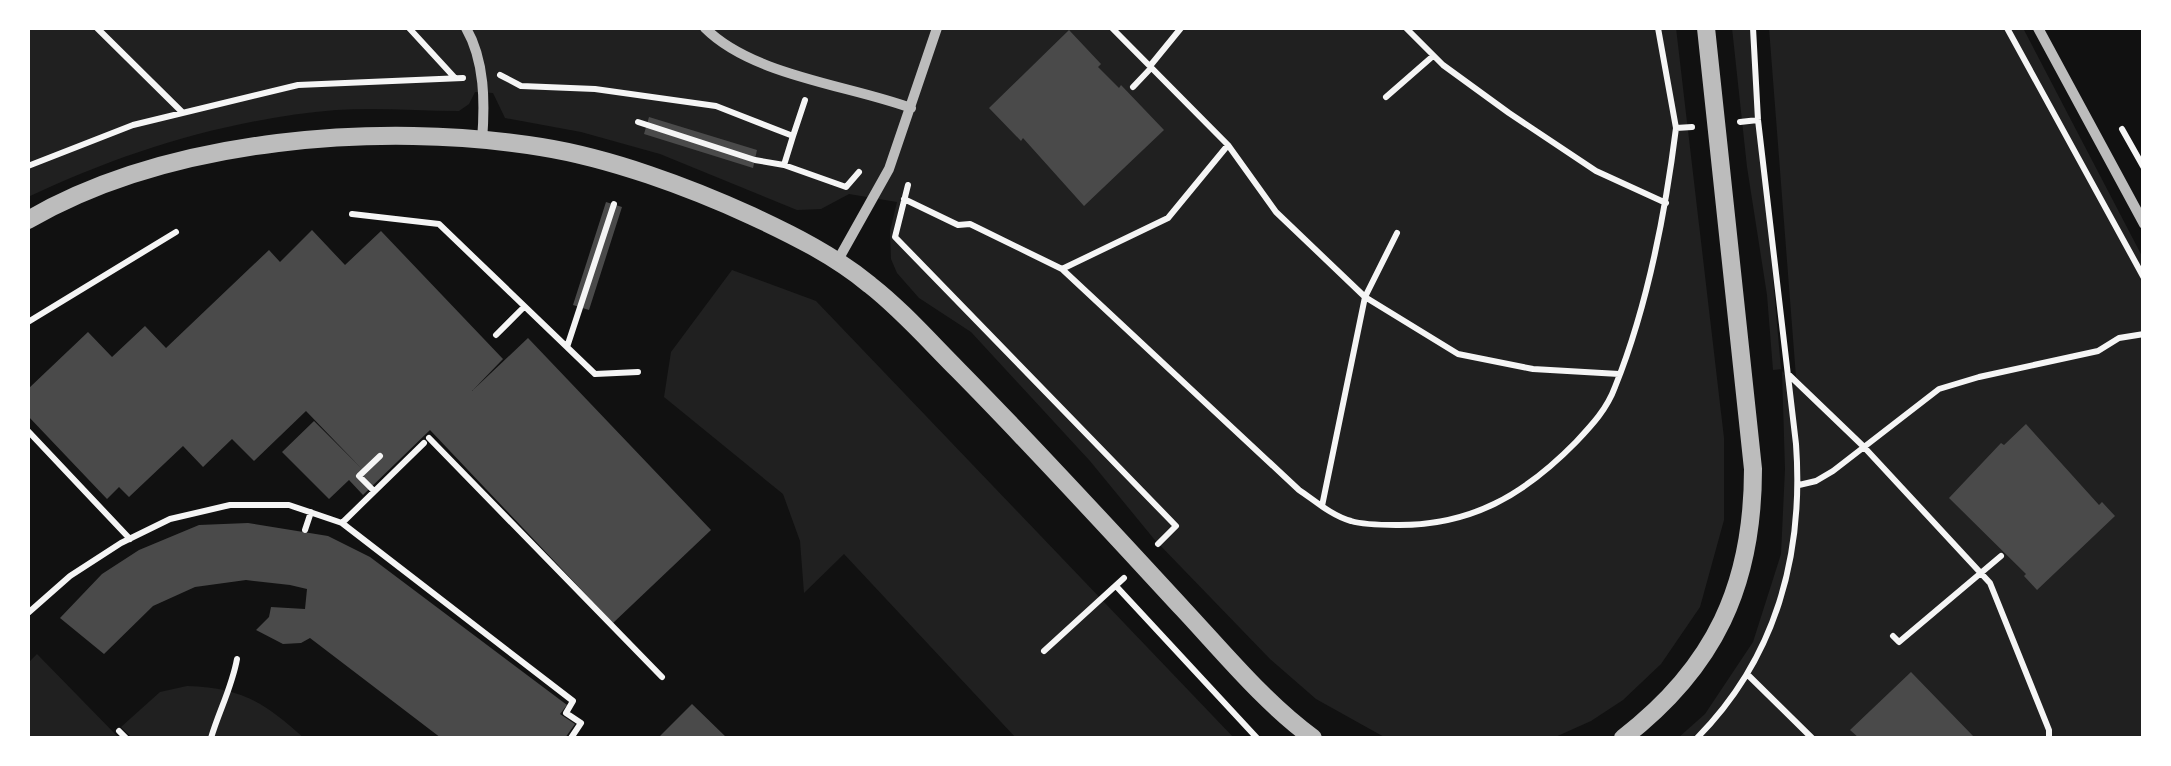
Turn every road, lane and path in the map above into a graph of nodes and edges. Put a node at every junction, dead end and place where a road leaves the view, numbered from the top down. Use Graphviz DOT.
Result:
graph roads {
  1 [pos="97,28"];
  2 [pos="409,28"];
  3 [pos="466,28"];
  4 [pos="705,28"];
  5 [pos="936,28"];
  6 [pos="1112,28"];
  7 [pos="1181,28"];
  8 [pos="1406,28"];
  9 [pos="1658,28"];
  10 [pos="1706,28"];
  11 [pos="2007,28"];
  12 [pos="2038,28"];
  13 [pos="1434,56"];
  14 [pos="1151,67"];
  15 [pos="456,79"];
  16 [pos="1133,87"];
  17 [pos="1386,97"];
  18 [pos="911,108"];
  19 [pos="182,112"];
  20 [pos="800,113"];
  21 [pos="1758,120"];
  22 [pos="638,122"];
  23 [pos="1717,124"];
  24 [pos="1676,128"];
  25 [pos="792,136"];
  26 [pos="482,140"];
  27 [pos="1228,145"];
  28 [pos="784,166"];
  29 [pos="904,198"];
  30 [pos="1666,202"];
  31 [pos="614,204"];
  32 [pos="352,214"];
  33 [pos="28,220"];
  34 [pos="2144,224"];
  35 [pos="176,232"];
  36 [pos="1397,233"];
  37 [pos="838,260"];
  38 [pos="1062,269"];
  39 [pos="2144,278"];
  40 [pos="1365,297"];
  41 [pos="524,307"];
  42 [pos="28,322"];
  43 [pos="2144,334"];
  44 [pos="496,335"];
  45 [pos="567,346"];
  46 [pos="638,372"];
  47 [pos="1619,374"];
  48 [pos="1787,374"];
  49 [pos="28,431"];
  50 [pos="1863,446"];
  51 [pos="380,456"];
  52 [pos="1799,485"];
  53 [pos="374,492"];
  54 [pos="1322,506"];
  55 [pos="311,512"];
  56 [pos="342,522"];
  57 [pos="305,530"];
  58 [pos="130,539"];
  59 [pos="2001,556"];
  60 [pos="1982,573"];
  61 [pos="28,612"];
  62 [pos="1893,636"];
  63 [pos="1044,651"];
  64 [pos="237,659"];
  65 [pos="1748,676"];
  66 [pos="662,677"];
  67 [pos="119,731"];
  68 [pos="126,738"];
  69 [pos="211,738"];
  70 [pos="571,738"];
  71 [pos="1258,738"];
  72 [pos="1314,738"];
  73 [pos="1623,738"];
  74 [pos="1812,738"];
  75 [pos="2049,738"];
  1 -- 19 [label="path"];
  2 -- 15 [label="path"];
  3 -- 26 [label="street"];
  4 -- 18 [label="street"];
  5 -- 18 [label="street"];
  6 -- 14 [label="path"];
  7 -- 14 [label="path"];
  8 -- 13 [label="path"];
  9 -- 24 [label="path"];
  10 -- 23 [label="street"];
  11 -- 39 [label="path"];
  12 -- 34 [label="street"];
  13 -- 17 [label="path"];
  13 -- 30 [label="path"];
  14 -- 16 [label="path"];
  14 -- 27 [label="path"];
  18 -- 37 [label="street"];
  20 -- 25 [label="path"];
  21 -- 23 [label="path"];
  22 -- 28 [label="path"];
  23 -- 24 [label="path"];
  23 -- 73 [label="street"];
  24 -- 30 [label="path"];
  26 -- 33 [label="street"];
  26 -- 37 [label="street"];
  27 -- 38 [label="path"];
  27 -- 40 [label="path"];
  29 -- 38 [label="path"];
  30 -- 47 [label="path"];
  31 -- 45 [label="path"];
  32 -- 41 [label="path"];
  35 -- 42 [label="path"];
  36 -- 40 [label="path"];
  37 -- 72 [label="street"];
  38 -- 54 [label="path"];
  40 -- 47 [label="path"];
  40 -- 54 [label="path"];
  41 -- 44 [label="path"];
  41 -- 45 [label="path"];
  43 -- 50 [label="path"];
  45 -- 46 [label="path"];
  47 -- 54 [label="path"];
  48 -- 50 [label="path"];
  49 -- 58 [label="path"];
  50 -- 52 [label="path"];
  50 -- 60 [label="path"];
  51 -- 53 [label="path"];
  53 -- 56 [label="path"];
  53 -- 66 [label="path"];
  55 -- 56 [label="path"];
  55 -- 57 [label="path"];
  55 -- 58 [label="path"];
  56 -- 70 [label="path"];
  58 -- 61 [label="path"];
  59 -- 60 [label="path"];
  60 -- 62 [label="path"];
  60 -- 75 [label="path"];
  63 -- 71 [label="path"];
  64 -- 69 [label="path"];
  65 -- 74 [label="path"];
  67 -- 68 [label="path"];
}
